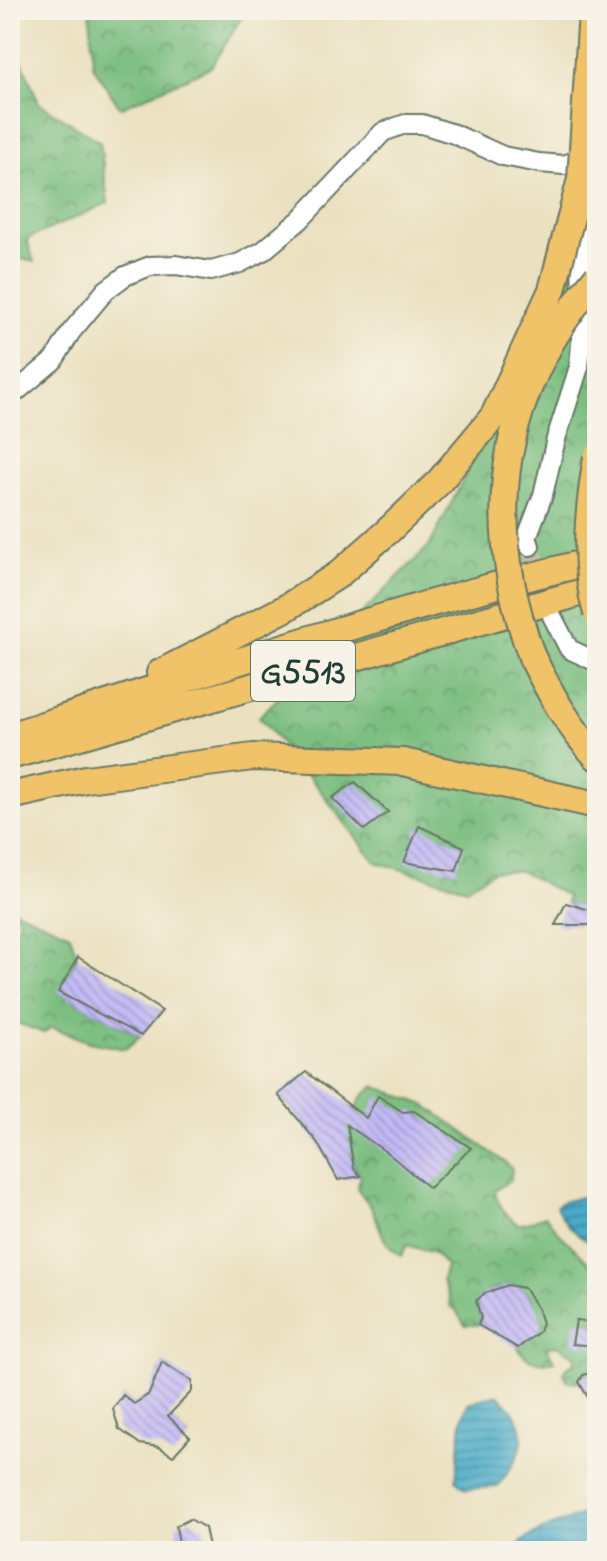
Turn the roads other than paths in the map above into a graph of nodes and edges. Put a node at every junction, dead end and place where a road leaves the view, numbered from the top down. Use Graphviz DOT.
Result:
graph roads {
  1 [pos="592,11"];
  2 [pos="597,41"];
  3 [pos="597,153"];
  4 [pos="597,168"];
  5 [pos="597,277"];
  6 [pos="589,356"];
  7 [pos="10,397"];
  8 [pos="597,457"];
  9 [pos="597,542"];
  10 [pos="530,546"];
  11 [pos="597,560"];
  12 [pos="597,588"];
  13 [pos="435,602"];
  14 [pos="597,613"];
  15 [pos="552,616"];
  16 [pos="597,662"];
  17 [pos="97,707"];
  18 [pos="10,736"];
  19 [pos="10,756"];
  20 [pos="597,757"];
  21 [pos="10,796"];
  22 [pos="597,805"];
  1 -- 2 [label="highway, bridge"];
  1 -- 17 [label="highway, bridge"];
  3 -- 7 [label="street"];
  4 -- 6 [label="street"];
  5 -- 20 [label="highway, bridge"];
  6 -- 10 [label="street"];
  8 -- 14 [label="highway, bridge"];
  9 -- 13 [label="highway"];
  11 -- 13 [label="highway, G5513"];
  12 -- 19 [label="highway, G5513"];
  13 -- 17 [label="highway, G5513"];
  15 -- 16 [label="street"];
  17 -- 18 [label="highway, G5513"];
  21 -- 22 [label="highway"];
}
